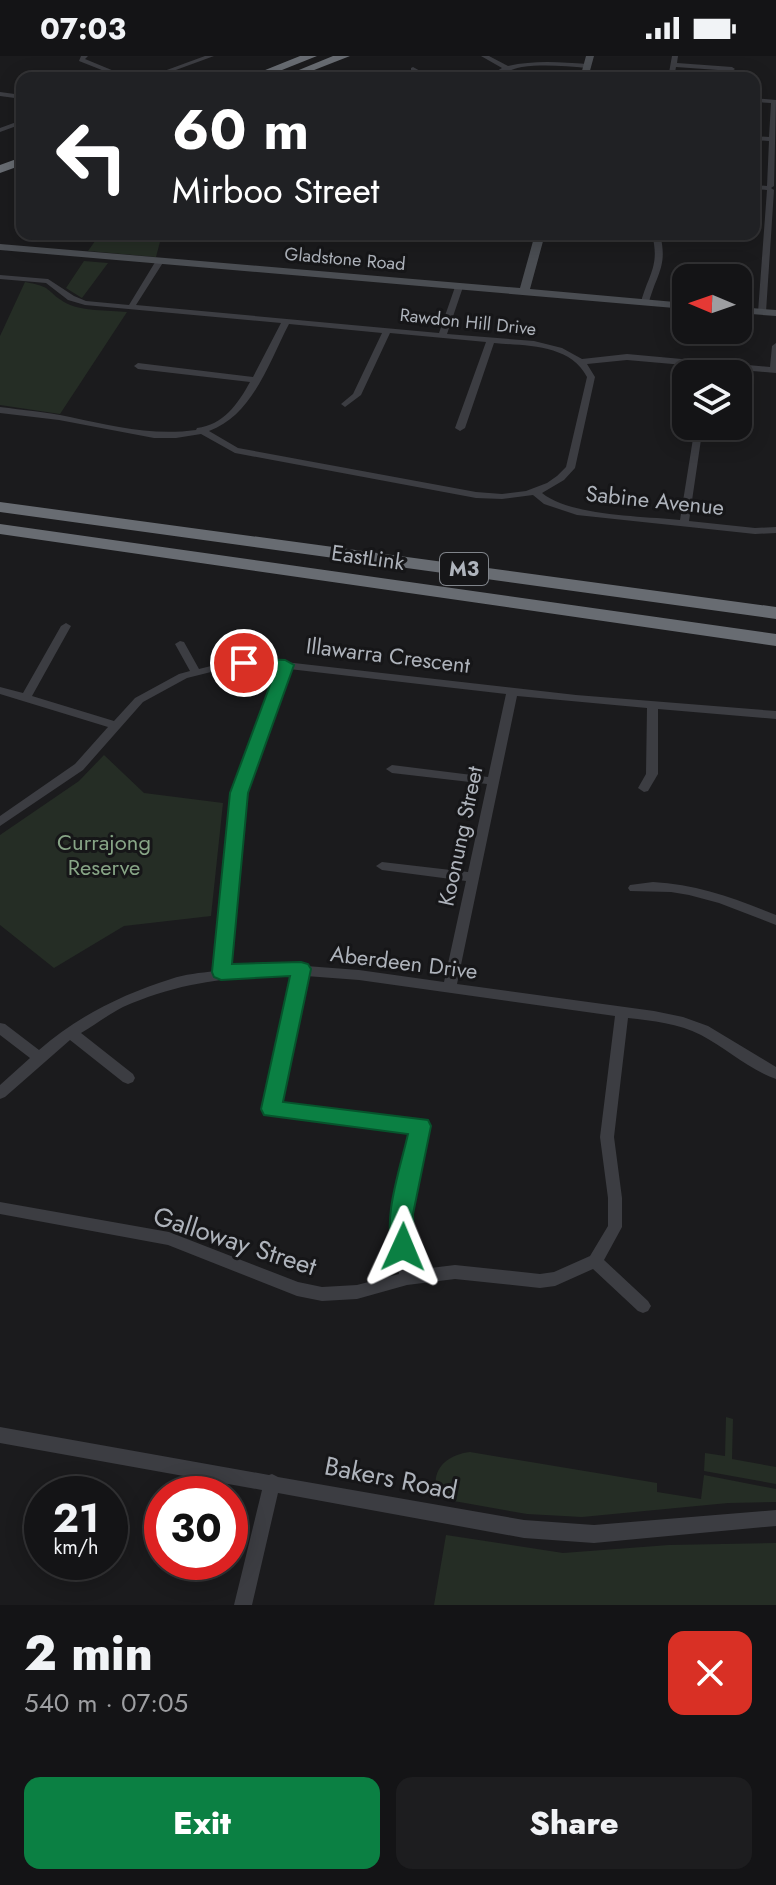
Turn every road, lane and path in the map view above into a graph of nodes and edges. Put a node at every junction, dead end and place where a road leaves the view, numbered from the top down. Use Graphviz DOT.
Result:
graph roads {
  1 [pos="85,56"];
  2 [pos="211,56"];
  3 [pos="311,56"];
  4 [pos="344,56"];
  5 [pos="484,56"];
  6 [pos="675,56"];
  7 [pos="674,65"];
  8 [pos="506,68"];
  9 [pos="413,69"];
  10 [pos="732,69"];
  11 [pos="112,72"];
  12 [pos="165,72"];
  13 [pos="267,72"];
  14 [pos="300,72"];
  15 [pos="418,72"];
  16 [pos="499,72"];
  17 [pos="575,72"];
  18 [pos="672,72"];
  19 [pos="775,102"];
  20 [pos="774,140"];
  21 [pos="771,188"];
  22 [pos="538,240"];
  23 [pos="657,240"];
  24 [pos="0,247"];
  25 [pos="160,261"];
  26 [pos="0,277"];
  27 [pos="459,287"];
  28 [pos="524,292"];
  29 [pos="645,302"];
  30 [pos="672,305"];
  31 [pos="131,307"];
  32 [pos="752,311"];
  33 [pos="762,312"];
  34 [pos="776,313"];
  35 [pos="286,321"];
  36 [pos="387,330"];
  37 [pos="442,335"];
  38 [pos="491,340"];
  39 [pos="776,346"];
  40 [pos="582,362"];
  41 [pos="672,364"];
  42 [pos="138,366"];
  43 [pos="752,370"];
  44 [pos="775,370"];
  45 [pos="253,380"];
  46 [pos="345,404"];
  47 [pos="0,410"];
  48 [pos="460,428"];
  49 [pos="200,430"];
  50 [pos="697,440"];
  51 [pos="535,492"];
  52 [pos="0,498"];
  53 [pos="0,507"];
  54 [pos="684,524"];
  55 [pos="151,527"];
  56 [pos="0,529"];
  57 [pos="776,530"];
  58 [pos="0,543"];
  59 [pos="217,561"];
  60 [pos="776,613"];
  61 [pos="66,626"];
  62 [pos="776,640"];
  63 [pos="180,644"];
  64 [pos="285,665"];
  65 [pos="196,672"];
  66 [pos="0,690"];
  67 [pos="512,692"];
  68 [pos="26,697"];
  69 [pos="653,705"];
  70 [pos="776,715"];
  71 [pos="114,725"];
  72 [pos="392,769"];
  73 [pos="492,781"];
  74 [pos="644,788"];
  75 [pos="0,822"];
  76 [pos="382,866"];
  77 [pos="472,877"];
  78 [pos="634,888"];
  79 [pos="776,920"];
  80 [pos="301,969"];
  81 [pos="221,972"];
  82 [pos="449,988"];
  83 [pos="622,1012"];
  84 [pos="0,1028"];
  85 [pos="71,1033"];
  86 [pos="39,1058"];
  87 [pos="776,1073"];
  88 [pos="128,1078"];
  89 [pos="0,1093"];
  90 [pos="0,1208"];
  91 [pos="595,1261"];
  92 [pos="407,1278"];
  93 [pos="643,1306"];
  94 [pos="0,1435"];
  95 [pos="272,1482"];
  96 [pos="776,1518"];
  97 [pos="243,1605"];
  1 -- 11 [label="street"];
  2 -- 12 [label="street"];
  3 -- 13 [label="highway"];
  4 -- 14 [label="highway"];
  5 -- 8 [label="street"];
  6 -- 7 [label="street"];
  7 -- 10 [label="street"];
  7 -- 18 [label="street"];
  8 -- 16 [label="street"];
  8 -- 17 [label="street"];
  9 -- 15 [label="street"];
  19 -- 20 [label="street"];
  20 -- 21 [label="street"];
  21 -- 33 [label="street"];
  22 -- 28 [label="main road"];
  23 -- 29 [label="street"];
  24 -- 25 [label="main road, Gladstone Road"];
  25 -- 27 [label="main road, Gladstone Road"];
  25 -- 31 [label="street"];
  26 -- 31 [label="street, Rawdon Hill Drive"];
  27 -- 28 [label="main road, Gladstone Road"];
  27 -- 37 [label="street"];
  28 -- 29 [label="main road, Gladstone Road"];
  29 -- 30 [label="main road, Gladstone Road"];
  31 -- 35 [label="street, Rawdon Hill Drive"];
  32 -- 33 [label="main road"];
  33 -- 34 [label="main road"];
  35 -- 36 [label="street, Rawdon Hill Drive"];
  35 -- 45 [label="street"];
  36 -- 37 [label="street, Rawdon Hill Drive"];
  36 -- 46 [label="street"];
  37 -- 38 [label="street, Rawdon Hill Drive"];
  38 -- 40 [label="street, Rawdon Hill Drive"];
  38 -- 48 [label="street"];
  39 -- 44 [label="street"];
  40 -- 41 [label="street"];
  40 -- 51 [label="street"];
  42 -- 45 [label="street"];
  43 -- 44 [label="street"];
  45 -- 49 [label="street"];
  47 -- 49 [label="street"];
  49 -- 51 [label="street"];
  50 -- 54 [label="street"];
  51 -- 54 [label="street, Sabine Avenue"];
  52 -- 55 [label="highway"];
  53 -- 55 [label="highway, EastLink / M3"];
  54 -- 57 [label="street, Sabine Avenue"];
  55 -- 60 [label="highway, EastLink / M3"];
  56 -- 59 [label="highway, EastLink / M3"];
  58 -- 59 [label="highway"];
  59 -- 62 [label="highway, EastLink / M3"];
  61 -- 68 [label="street"];
  63 -- 65 [label="street"];
  64 -- 65 [label="street, Illawarra Crescent"];
  64 -- 67 [label="street, Illawarra Crescent"];
  64 -- 81 [label="street"];
  65 -- 71 [label="street, Illawarra Crescent"];
  66 -- 68 [label="street"];
  67 -- 69 [label="street, Illawarra Crescent"];
  67 -- 73 [label="street, Koonung Street"];
  68 -- 71 [label="street"];
  69 -- 70 [label="street, Illawarra Crescent"];
  69 -- 74 [label="street"];
  71 -- 75 [label="street, Illawarra Crescent"];
  72 -- 73 [label="street"];
  73 -- 77 [label="street, Koonung Street"];
  76 -- 77 [label="street"];
  77 -- 82 [label="street, Koonung Street"];
  78 -- 79 [label="street"];
  80 -- 81 [label="street, Aberdeen Drive"];
  80 -- 82 [label="street, Aberdeen Drive"];
  80 -- 92 [label="street"];
  81 -- 85 [label="street, Aberdeen Drive"];
  82 -- 83 [label="street, Aberdeen Drive"];
  83 -- 87 [label="street, Aberdeen Drive"];
  83 -- 91 [label="street"];
  84 -- 86 [label="street"];
  85 -- 86 [label="street, Aberdeen Drive"];
  85 -- 88 [label="street"];
  86 -- 89 [label="street, Aberdeen Drive"];
  90 -- 92 [label="street, Galloway Street"];
  91 -- 92 [label="street, Galloway Street"];
  91 -- 93 [label="street"];
  94 -- 95 [label="street, Bakers Road"];
  95 -- 96 [label="street, Bakers Road"];
  95 -- 97 [label="street"];
}
